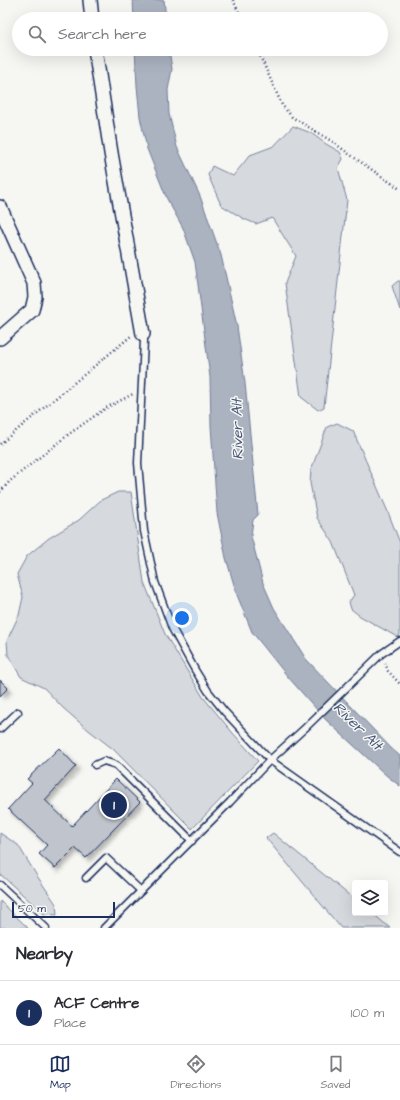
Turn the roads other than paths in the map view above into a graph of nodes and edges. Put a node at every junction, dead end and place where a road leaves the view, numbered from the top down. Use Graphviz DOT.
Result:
graph roads {
  1 [pos="90,0"];
  2 [pos="91,12"];
  3 [pos="96,56"];
  4 [pos="0,207"];
  5 [pos="142,331"];
  6 [pos="0,338"];
  7 [pos="400,641"];
  8 [pos="18,712"];
  9 [pos="0,729"];
  10 [pos="270,760"];
  11 [pos="95,765"];
  12 [pos="192,841"];
  13 [pos="400,852"];
  14 [pos="86,878"];
  15 [pos="0,885"];
  16 [pos="141,891"];
  17 [pos="46,928"];
  18 [pos="104,928"];
  1 -- 2 [label="street"];
  3 -- 5 [label="street"];
  4 -- 6 [label="street"];
  5 -- 10 [label="lane"];
  7 -- 10 [label="lane"];
  8 -- 9 [label="lane"];
  10 -- 12 [label="lane"];
  10 -- 13 [label="lane"];
  11 -- 12 [label="lane"];
  12 -- 16 [label="lane"];
  14 -- 16 [label="lane"];
  15 -- 17 [label="lane"];
  16 -- 18 [label="lane"];
}
